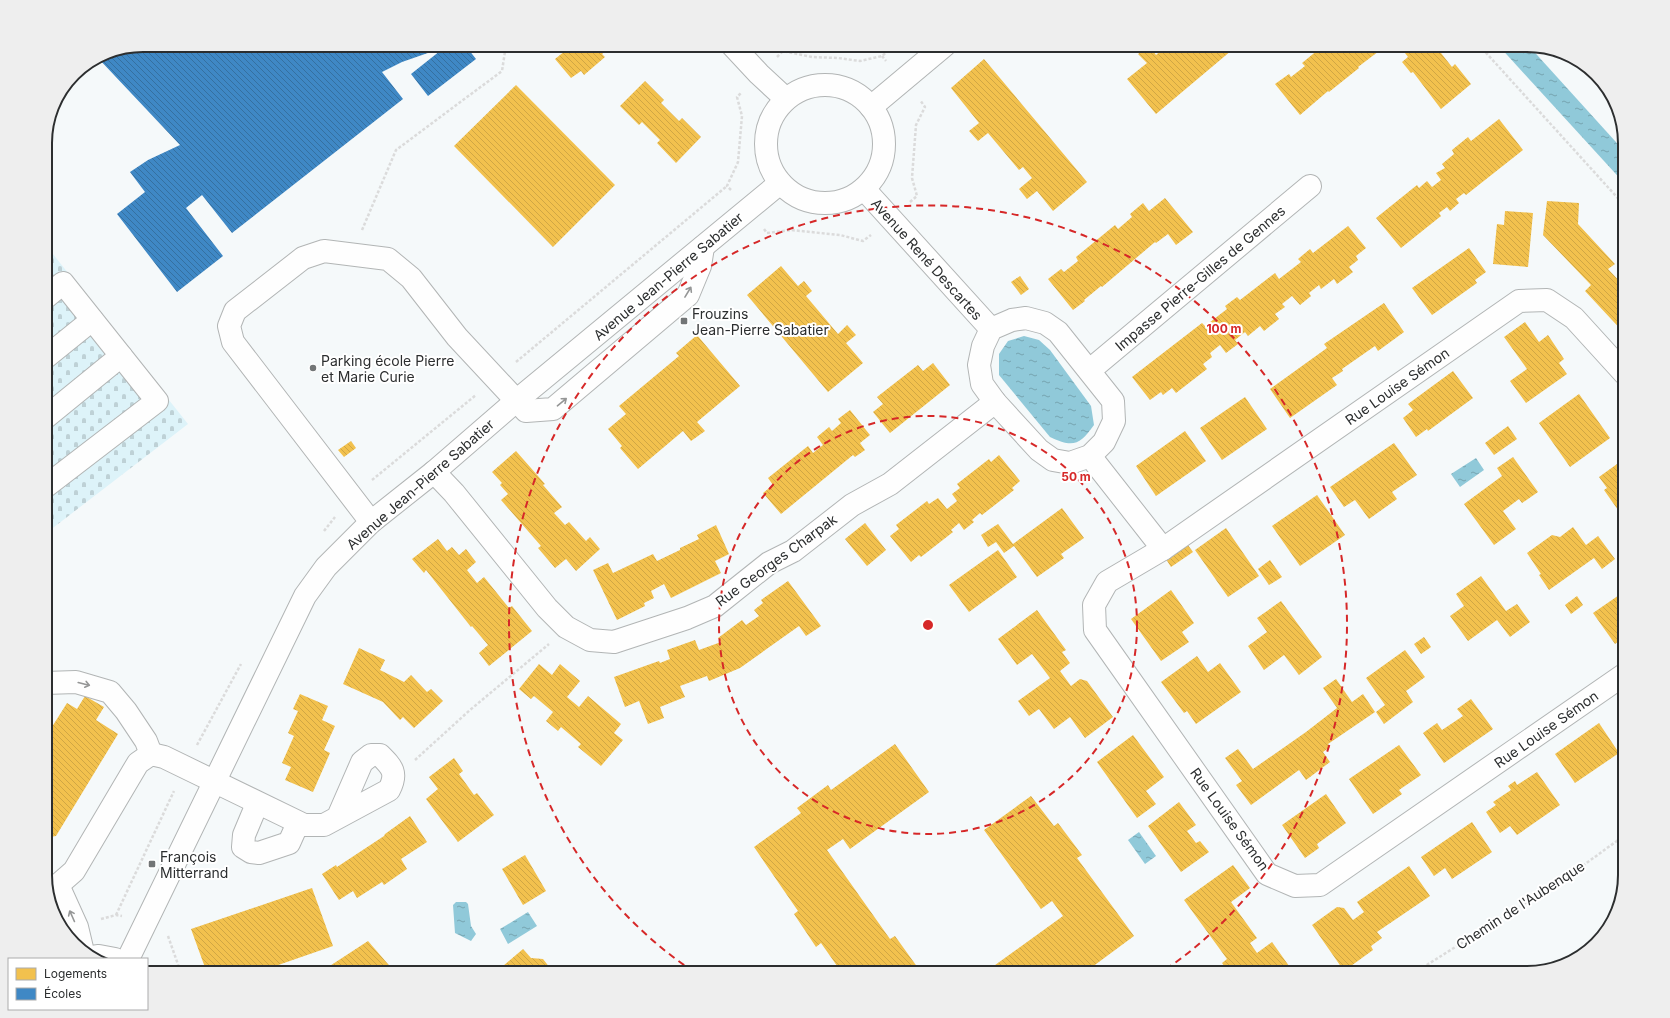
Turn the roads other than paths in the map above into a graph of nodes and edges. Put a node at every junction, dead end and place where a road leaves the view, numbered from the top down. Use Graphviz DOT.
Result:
graph roads {
  1 [pos="739,52"];
  2 [pos="937,52"];
  3 [pos="786,99"];
  4 [pos="871,107"];
  5 [pos="780,183"];
  6 [pos="1310,186"];
  7 [pos="864,189"];
  8 [pos="703,247"];
  9 [pos="52,287"];
  10 [pos="92,320"];
  11 [pos="991,329"];
  12 [pos="52,352"];
  13 [pos="121,356"];
  14 [pos="1618,366"];
  15 [pos="1090,370"];
  16 [pos="516,401"];
  17 [pos="995,402"];
  18 [pos="52,412"];
  19 [pos="1090,456"];
  20 [pos="434,472"];
  21 [pos="52,478"];
  22 [pos="371,522"];
  23 [pos="1162,549"];
  24 [pos="1618,679"];
  25 [pos="52,683"];
  26 [pos="150,754"];
  27 [pos="214,783"];
  28 [pos="257,804"];
  29 [pos="338,817"];
  30 [pos="298,823"];
  31 [pos="53,887"];
  32 [pos="80,940"];
  33 [pos="128,958"];
  1 -- 3 [label="street"];
  2 -- 4 [label="street"];
  3 -- 4 [label="street"];
  3 -- 5 [label="street"];
  4 -- 7 [label="street"];
  5 -- 7 [label="street"];
  5 -- 8 [label="street, Avenue Jean-Pierre Sabatier"];
  6 -- 15 [label="street, Impasse Pierre-Gilles de Gennes"];
  7 -- 11 [label="street, Avenue René Descartes"];
  8 -- 16 [label="street, Avenue Jean-Pierre Sabatier"];
  16 -- 8 [label="street, one-way"];
  9 -- 10 [label="street"];
  10 -- 12 [label="street"];
  10 -- 13 [label="street"];
  11 -- 15 [label="street"];
  11 -- 17 [label="street"];
  13 -- 18 [label="street"];
  13 -- 21 [label="street"];
  14 -- 23 [label="street, Rue Louise Sémon"];
  15 -- 19 [label="street"];
  16 -- 20 [label="street, Avenue Jean-Pierre Sabatier"];
  16 -- 22 [label="street"];
  17 -- 19 [label="street"];
  17 -- 20 [label="street, Rue Georges Charpak"];
  19 -- 23 [label="street"];
  20 -- 22 [label="street, Avenue Jean-Pierre Sabatier"];
  22 -- 27 [label="street, Avenue Jean-Pierre Sabatier"];
  23 -- 24 [label="street, Rue Louise Sémon"];
  25 -- 26 [label="street, one-way"];
  26 -- 27 [label="street"];
  26 -- 31 [label="street"];
  27 -- 28 [label="street"];
  27 -- 33 [label="street, Avenue Jean-Pierre Sabatier"];
  28 -- 30 [label="street"];
  28 -- 30 [label="street"];
  29 -- 29 [label="street"];
  29 -- 30 [label="street"];
  32 -- 31 [label="street, one-way"];
}
